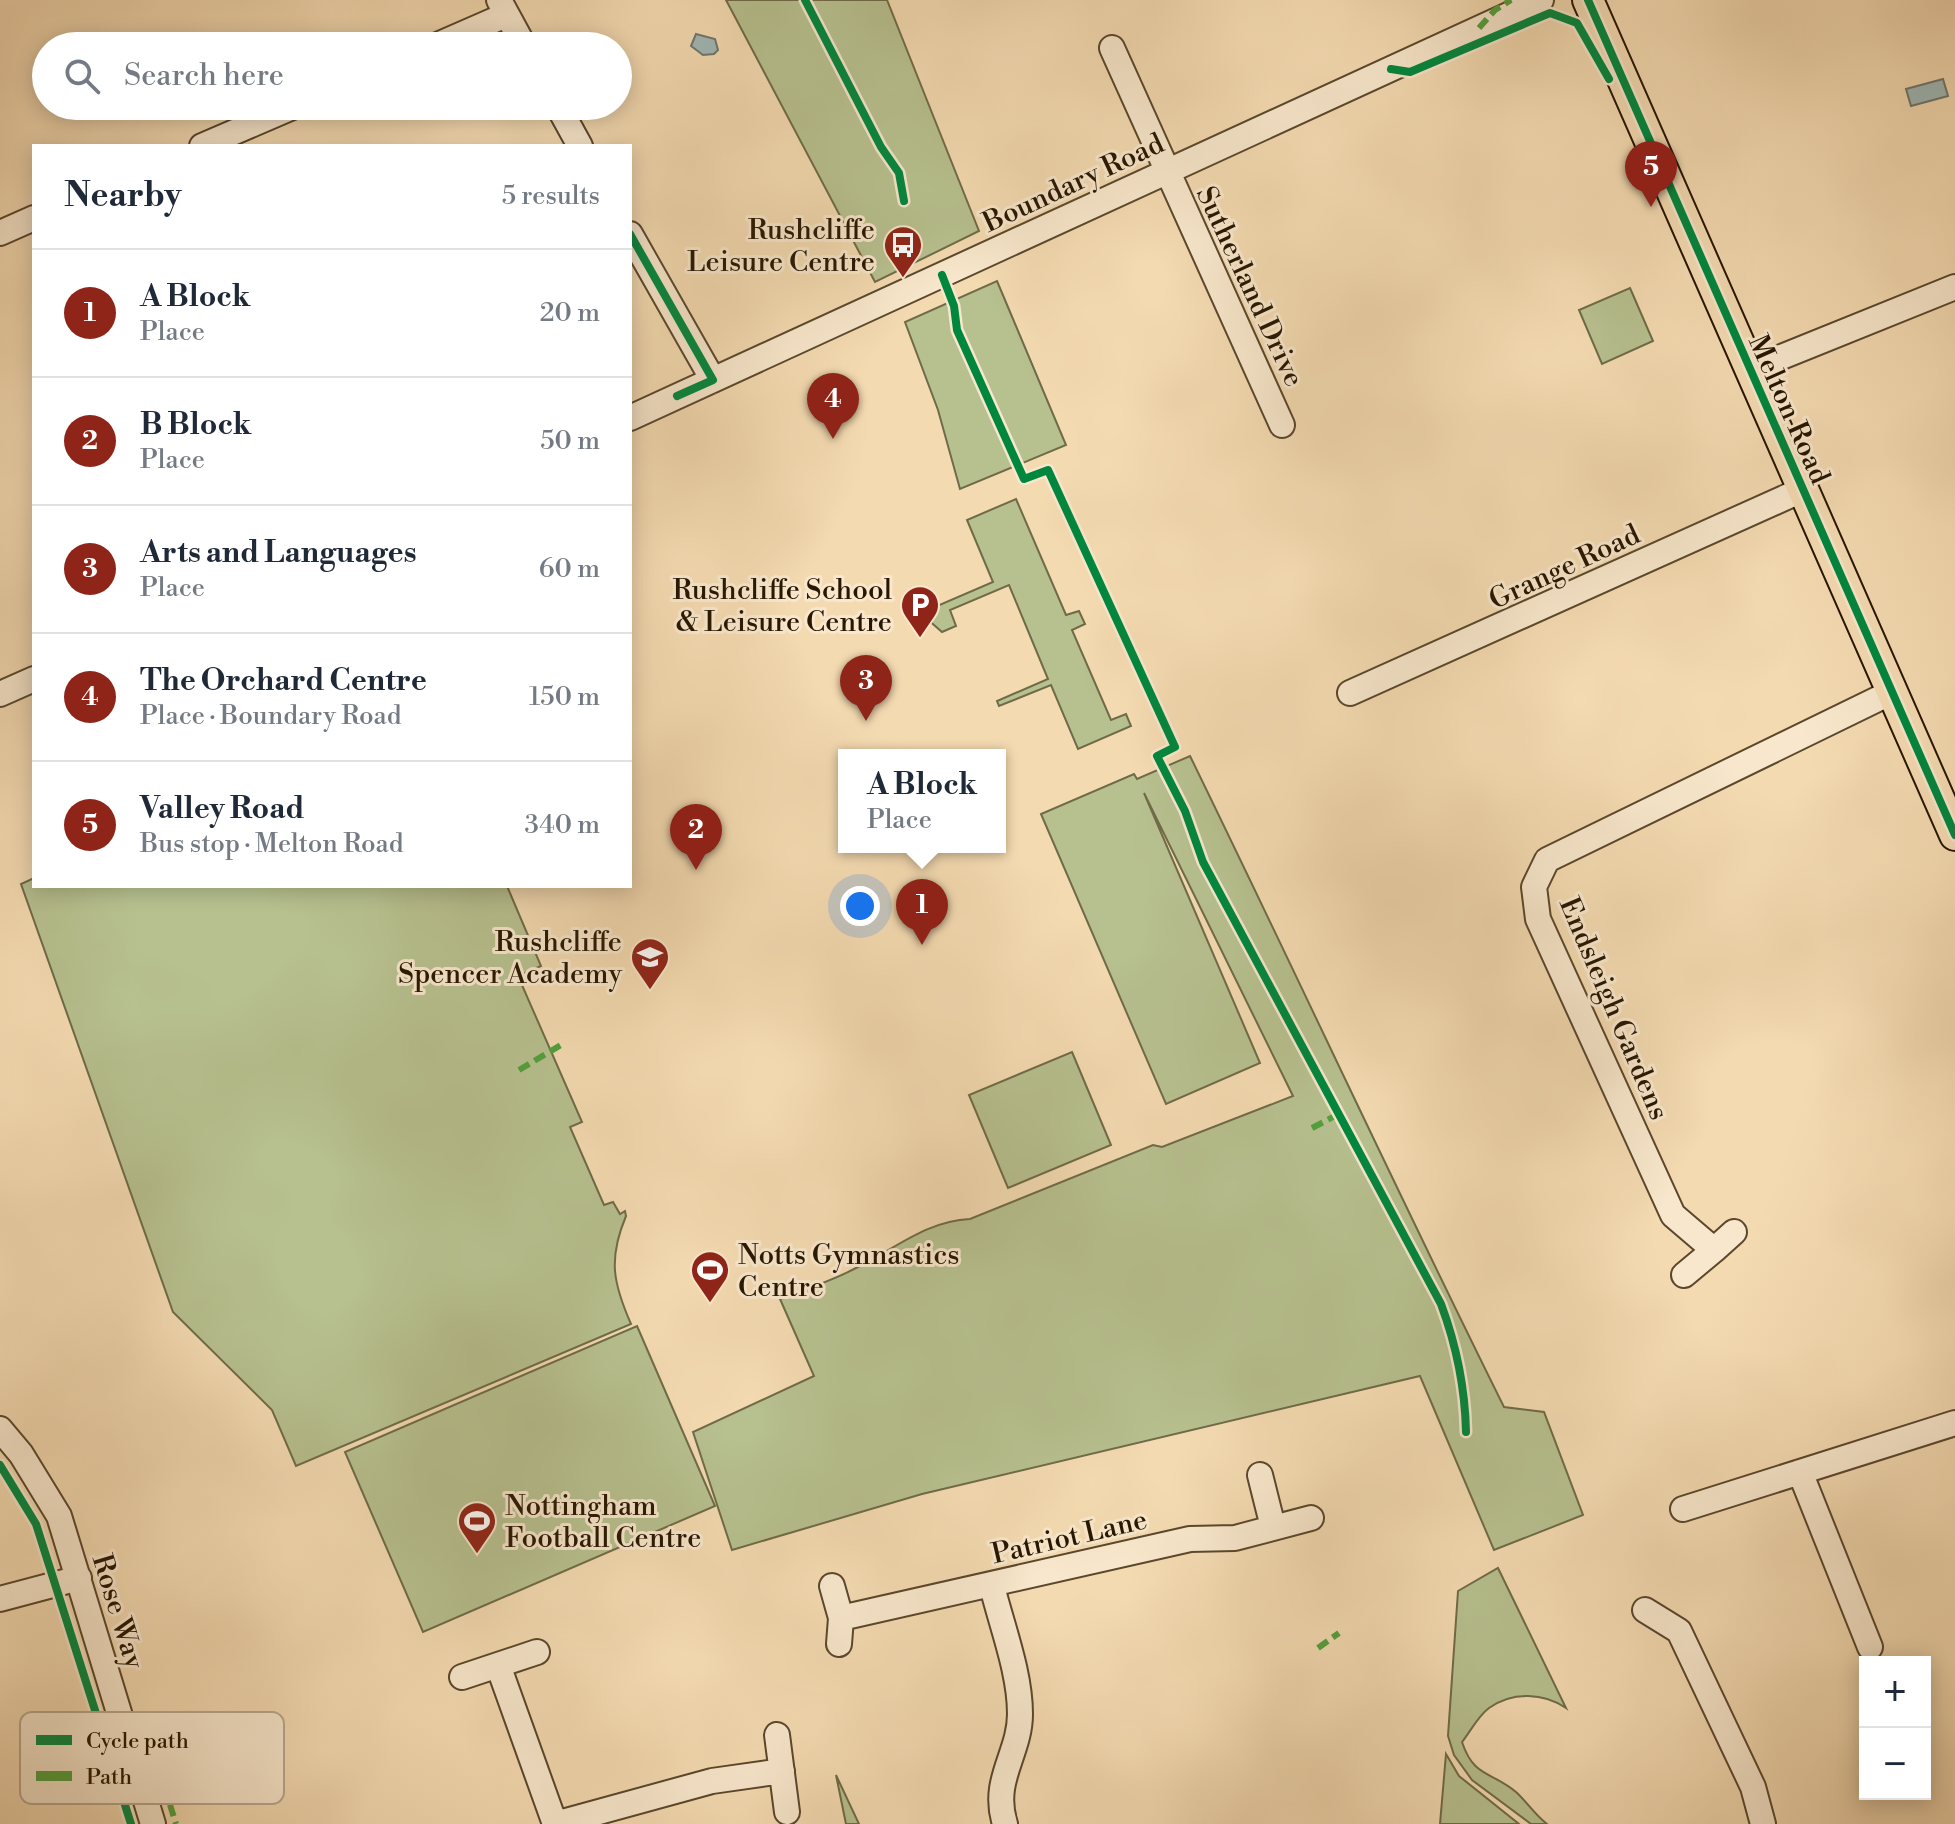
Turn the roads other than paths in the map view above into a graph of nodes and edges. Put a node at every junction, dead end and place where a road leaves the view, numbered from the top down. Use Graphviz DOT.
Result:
graph roads {
  1 [pos="1541,0"];
  2 [pos="1588,0"];
  3 [pos="502,8"];
  4 [pos="460,32"];
  5 [pos="516,32"];
  6 [pos="1112,48"];
  7 [pos="262,120"];
  8 [pos="566,120"];
  9 [pos="207,144"];
  10 [pos="579,144"];
  11 [pos="1165,172"];
  12 [pos="32,219"];
  13 [pos="0,233"];
  14 [pos="632,238"];
  15 [pos="1955,287"];
  16 [pos="1749,370"];
  17 [pos="713,380"];
  18 [pos="632,417"];
  19 [pos="1282,425"];
  20 [pos="1802,490"];
  21 [pos="32,680"];
  22 [pos="1350,693"];
  23 [pos="1890,693"];
  24 [pos="0,694"];
  25 [pos="1955,835"];
  26 [pos="1734,1232"];
  27 [pos="1714,1250"];
  28 [pos="1684,1275"];
  29 [pos="1955,1423"];
  30 [pos="0,1429"];
  31 [pos="1800,1472"];
  32 [pos="1260,1475"];
  33 [pos="1683,1509"];
  34 [pos="1311,1518"];
  35 [pos="1273,1527"];
  36 [pos="79,1578"];
  37 [pos="832,1586"];
  38 [pos="992,1586"];
  39 [pos="0,1599"];
  40 [pos="1645,1610"];
  41 [pos="841,1618"];
  42 [pos="839,1644"];
  43 [pos="1870,1647"];
  44 [pos="537,1652"];
  45 [pos="498,1665"];
  46 [pos="462,1677"];
  47 [pos="119,1712"];
  48 [pos="777,1735"];
  49 [pos="782,1771"];
  50 [pos="147,1804"];
  51 [pos="787,1812"];
  52 [pos="153,1824"];
  53 [pos="555,1824"];
  54 [pos="1005,1824"];
  55 [pos="1763,1824"];
  1 -- 11 [label="street, Boundary Road"];
  2 -- 16 [label="main road, Melton Road"];
  3 -- 4 [label="street"];
  3 -- 5 [label="street"];
  6 -- 11 [label="street, Sutherland Drive"];
  7 -- 9 [label="street"];
  8 -- 10 [label="street"];
  11 -- 17 [label="street, Boundary Road"];
  11 -- 19 [label="street, Sutherland Drive"];
  12 -- 13 [label="street"];
  14 -- 17 [label="street"];
  15 -- 16 [label="street"];
  16 -- 20 [label="main road, Melton Road"];
  17 -- 18 [label="street, Boundary Road"];
  20 -- 22 [label="street, Grange Road"];
  20 -- 23 [label="main road, Melton Road"];
  21 -- 24 [label="street"];
  23 -- 25 [label="main road, Melton Road"];
  23 -- 27 [label="street, Endsleigh Gardens"];
  26 -- 27 [label="street"];
  27 -- 28 [label="street"];
  29 -- 31 [label="street"];
  30 -- 36 [label="street, Rose Way"];
  31 -- 33 [label="street"];
  31 -- 43 [label="street"];
  32 -- 35 [label="street"];
  34 -- 35 [label="street, Patriot Lane"];
  35 -- 38 [label="street, Patriot Lane"];
  36 -- 39 [label="street"];
  36 -- 47 [label="street, Rose Way"];
  37 -- 41 [label="street"];
  38 -- 41 [label="street, Patriot Lane"];
  38 -- 54 [label="street"];
  40 -- 55 [label="street"];
  41 -- 42 [label="street"];
  44 -- 45 [label="street"];
  45 -- 46 [label="street"];
  45 -- 53 [label="street"];
  48 -- 49 [label="street"];
  49 -- 51 [label="street"];
  49 -- 53 [label="street"];
  50 -- 52 [label="street, Rose Way"];
}
